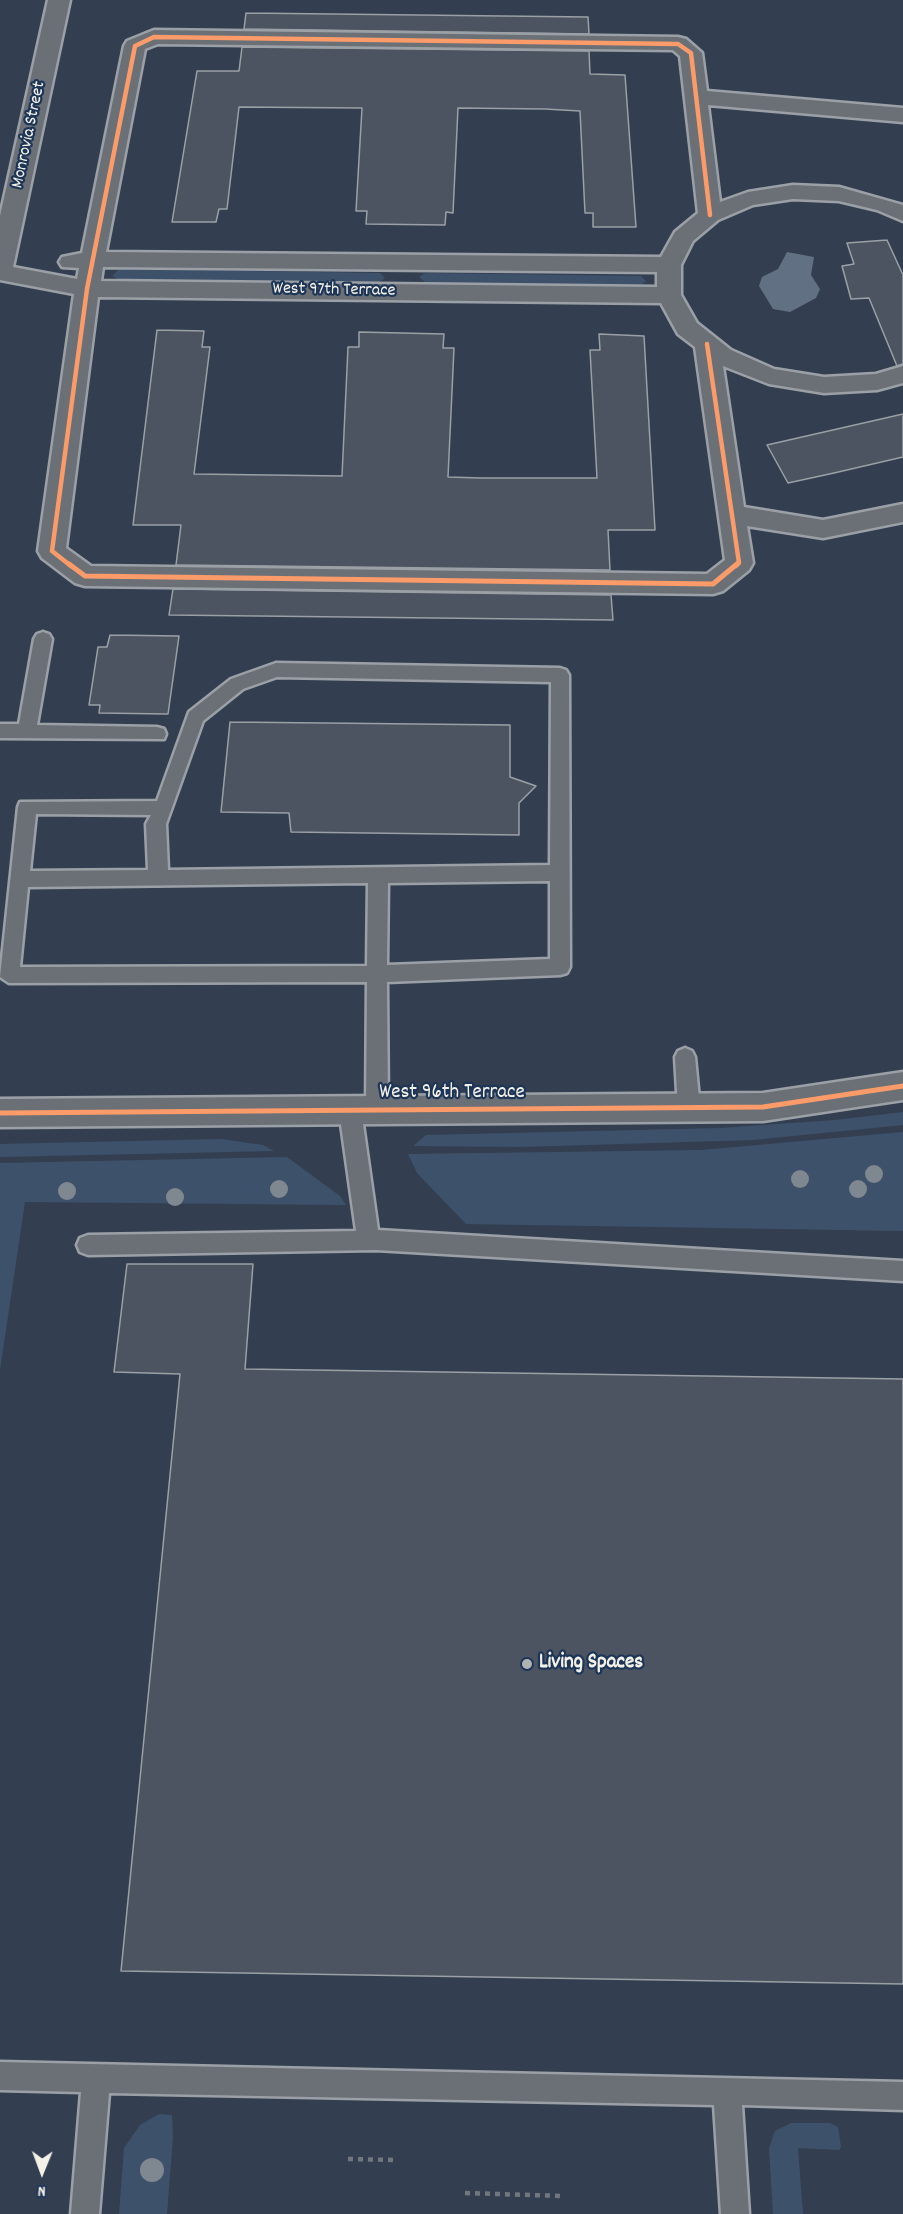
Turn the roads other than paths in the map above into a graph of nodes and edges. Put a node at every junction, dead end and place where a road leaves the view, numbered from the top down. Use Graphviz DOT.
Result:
graph roads {
  1 [pos="59,0"];
  2 [pos="696,97"];
  3 [pos="903,115"];
  4 [pos="903,214"];
  5 [pos="710,215"];
  6 [pos="93,259"];
  7 [pos="669,265"];
  8 [pos="0,271"];
  9 [pos="87,289"];
  10 [pos="669,295"];
  11 [pos="707,344"];
  12 [pos="903,374"];
  13 [pos="903,513"];
  14 [pos="732,514"];
  15 [pos="43,639"];
  16 [pos="0,731"];
  17 [pos="27,731"];
  18 [pos="157,734"];
  19 [pos="164,808"];
  20 [pos="560,873"];
  21 [pos="378,875"];
  22 [pos="159,878"];
  23 [pos="19,879"];
  24 [pos="377,974"];
  25 [pos="685,1057"];
  26 [pos="903,1086"];
  27 [pos="689,1108"];
  28 [pos="363,1110"];
  29 [pos="0,1113"];
  30 [pos="368,1240"];
  31 [pos="88,1245"];
  32 [pos="903,1271"];
  33 [pos="0,2076"];
  34 [pos="96,2079"];
  35 [pos="727,2091"];
  36 [pos="903,2097"];
  37 [pos="85,2214"];
  38 [pos="735,2214"];
  1 -- 8 [label="street, Monrovia Street"];
  2 -- 3 [label="street"];
  2 -- 5 [label="street"];
  2 -- 6 [label="street"];
  4 -- 5 [label="street"];
  5 -- 7 [label="street"];
  6 -- 7 [label="street"];
  6 -- 8 [label="street"];
  6 -- 9 [label="street"];
  7 -- 10 [label="street"];
  8 -- 9 [label="street, West 97th Terrace"];
  9 -- 10 [label="street, West 97th Terrace"];
  9 -- 14 [label="street"];
  10 -- 11 [label="street"];
  11 -- 12 [label="street"];
  11 -- 14 [label="street"];
  13 -- 14 [label="street"];
  15 -- 17 [label="lane"];
  16 -- 17 [label="lane"];
  17 -- 18 [label="lane"];
  19 -- 20 [label="lane"];
  19 -- 22 [label="lane"];
  19 -- 23 [label="lane"];
  20 -- 21 [label="lane"];
  20 -- 24 [label="lane"];
  21 -- 22 [label="lane"];
  21 -- 24 [label="lane"];
  22 -- 23 [label="lane"];
  23 -- 24 [label="lane"];
  24 -- 28 [label="lane"];
  25 -- 27 [label="lane"];
  26 -- 27 [label="street, West 96th Terrace"];
  27 -- 28 [label="street, West 96th Terrace"];
  28 -- 29 [label="street, West 96th Terrace"];
  28 -- 30 [label="lane"];
  30 -- 31 [label="lane"];
  30 -- 32 [label="lane"];
  33 -- 34 [label="lane"];
  34 -- 35 [label="lane"];
  34 -- 37 [label="lane"];
  35 -- 36 [label="lane"];
  35 -- 38 [label="lane"];
}
